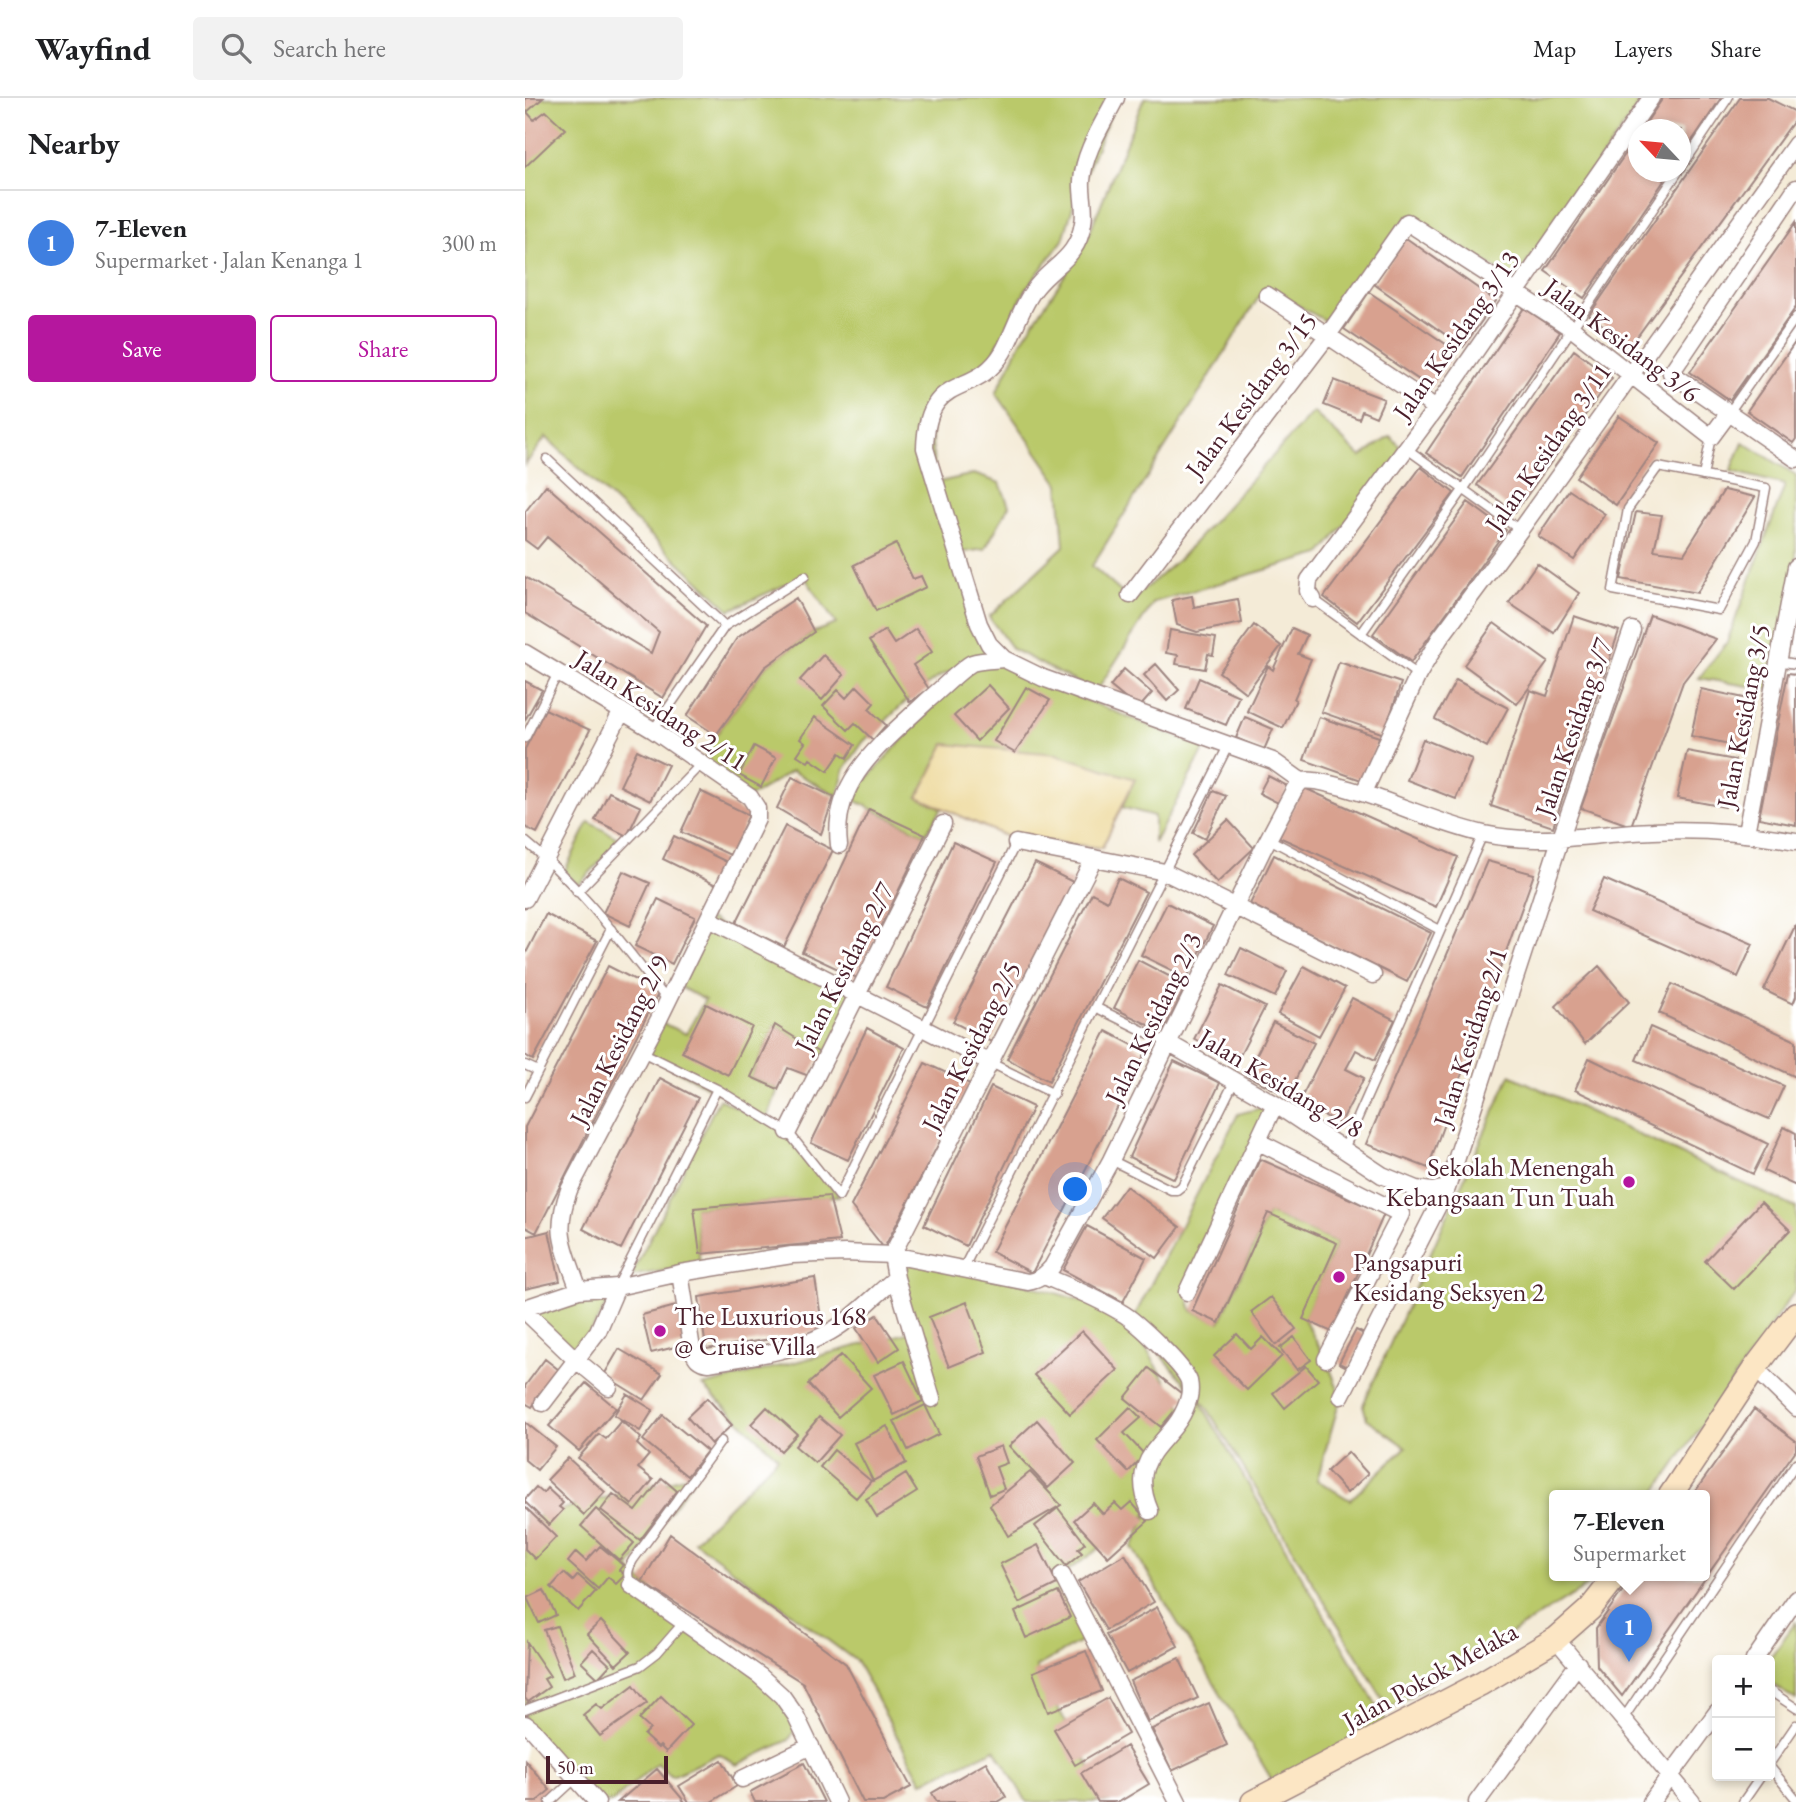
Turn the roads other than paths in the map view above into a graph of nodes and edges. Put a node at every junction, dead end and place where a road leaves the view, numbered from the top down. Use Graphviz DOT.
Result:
graph roads {
  1 [pos="1116,98"];
  2 [pos="1651,98"];
  3 [pos="1728,98"];
  4 [pos="1796,144"];
  5 [pos="1691,152"];
  6 [pos="1790,166"];
  7 [pos="1670,182"];
  8 [pos="1796,188"];
  9 [pos="1408,222"];
  10 [pos="1515,291"];
  11 [pos="1266,295"];
  12 [pos="1796,317"];
  13 [pos="1571,328"];
  14 [pos="1328,335"];
  15 [pos="1630,374"];
  16 [pos="1436,408"];
  17 [pos="1728,414"];
  18 [pos="1711,437"];
  19 [pos="1407,449"];
  20 [pos="1796,458"];
  21 [pos="547,459"];
  22 [pos="1703,476"];
  23 [pos="1463,490"];
  24 [pos="1520,530"];
  25 [pos="1796,567"];
  26 [pos="805,576"];
  27 [pos="1130,595"];
  28 [pos="1313,599"];
  29 [pos="725,625"];
  30 [pos="1632,630"];
  31 [pos="1361,634"];
  32 [pos="525,653"];
  33 [pos="1005,659"];
  34 [pos="1778,661"];
  35 [pos="1796,664"];
  36 [pos="558,673"];
  37 [pos="1418,674"];
  38 [pos="622,711"];
  39 [pos="653,730"];
  40 [pos="525,738"];
  41 [pos="1229,744"];
  42 [pos="701,764"];
  43 [pos="1301,780"];
  44 [pos="1364,792"];
  45 [pos="757,818"];
  46 [pos="943,824"];
  47 [pos="1746,833"];
  48 [pos="1483,834"];
  49 [pos="1269,839"];
  50 [pos="1560,840"];
  51 [pos="525,841"];
  52 [pos="1796,841"];
  53 [pos="1017,843"];
  54 [pos="839,845"];
  55 [pos="546,858"];
  56 [pos="1094,858"];
  57 [pos="1165,872"];
  58 [pos="577,892"];
  59 [pos="525,900"];
  60 [pos="1235,906"];
  61 [pos="709,919"];
  62 [pos="611,929"];
  63 [pos="1440,930"];
  64 [pos="1373,975"];
  65 [pos="857,995"];
  66 [pos="668,1001"];
  67 [pos="1097,1008"];
  68 [pos="923,1028"];
  69 [pos="1168,1043"];
  70 [pos="642,1052"];
  71 [pos="991,1063"];
  72 [pos="525,1065"];
  73 [pos="538,1072"];
  74 [pos="1235,1080"];
  75 [pos="717,1089"];
  76 [pos="1053,1094"];
  77 [pos="525,1097"];
  78 [pos="1275,1104"];
  79 [pos="788,1132"];
  80 [pos="1259,1142"];
  81 [pos="1344,1149"];
  82 [pos="1111,1160"];
  83 [pos="1447,1188"];
  84 [pos="892,1255"];
  85 [pos="963,1269"];
  86 [pos="680,1273"];
  87 [pos="1044,1276"];
  88 [pos="896,1278"];
  89 [pos="617,1287"];
  90 [pos="579,1290"];
  91 [pos="1187,1292"];
  92 [pos="525,1310"];
  93 [pos="1796,1314"];
  94 [pos="575,1359"];
  95 [pos="1326,1359"];
  96 [pos="1755,1368"];
  97 [pos="608,1387"];
  98 [pos="1341,1396"];
  99 [pos="932,1399"];
  100 [pos="1793,1400"];
  101 [pos="543,1403"];
  102 [pos="721,1441"];
  103 [pos="1796,1463"];
  104 [pos="1674,1490"];
  105 [pos="1150,1511"];
  106 [pos="1062,1575"];
  107 [pos="1612,1581"];
  108 [pos="631,1585"];
  109 [pos="1796,1599"];
  110 [pos="685,1622"];
  111 [pos="1556,1639"];
  112 [pos="1757,1655"];
  113 [pos="1578,1664"];
  114 [pos="1775,1694"];
  115 [pos="1796,1708"];
  116 [pos="525,1710"];
  117 [pos="1713,1718"];
  118 [pos="1623,1719"];
  119 [pos="1796,1725"];
  120 [pos="528,1729"];
  121 [pos="811,1746"];
  122 [pos="1775,1757"];
  123 [pos="1775,1772"];
  124 [pos="1670,1776"];
  125 [pos="576,1778"];
  126 [pos="742,1779"];
  127 [pos="1758,1781"];
  128 [pos="1262,1800"];
  129 [pos="1796,1800"];
  130 [pos="550,1802"];
  131 [pos="597,1802"];
  132 [pos="838,1802"];
  133 [pos="1178,1802"];
  134 [pos="1477,1802"];
  135 [pos="1651,1802"];
  136 [pos="1692,1802"];
  137 [pos="1743,1802"];
  1 -- 33 [label="street"];
  2 -- 10 [label="street, Jalan Kesidang 3/13"];
  3 -- 5 [label="lane"];
  4 -- 6 [label="street, Jalan Kesidang 3/11"];
  6 -- 15 [label="street, Jalan Kesidang 3/11"];
  7 -- 13 [label="lane"];
  8 -- 17 [label="street, Jalan Kesidang 3/6"];
  9 -- 10 [label="street, Jalan Kesidang 3/6"];
  9 -- 14 [label="street, Jalan Kesidang 3/15"];
  10 -- 13 [label="street, Jalan Kesidang 3/6"];
  10 -- 16 [label="street, Jalan Kesidang 3/13"];
  11 -- 14 [label="street"];
  12 -- 17 [label="lane"];
  13 -- 15 [label="street, Jalan Kesidang 3/6"];
  13 -- 23 [label="lane"];
  14 -- 16 [label="street"];
  14 -- 27 [label="street, Jalan Kesidang 3/15"];
  15 -- 18 [label="street, Jalan Kesidang 3/6"];
  15 -- 24 [label="street, Jalan Kesidang 3/11"];
  16 -- 19 [label="street, Jalan Kesidang 3/13"];
  17 -- 18 [label="street, Jalan Kesidang 3/6"];
  17 -- 20 [label="street, Jalan Kesidang 3/6"];
  18 -- 22 [label="lane"];
  19 -- 23 [label="lane"];
  19 -- 28 [label="street, Jalan Kesidang 3/13"];
  21 -- 29 [label="lane"];
  22 -- 22 [label="lane"];
  23 -- 24 [label="lane"];
  23 -- 31 [label="lane"];
  24 -- 37 [label="street, Jalan Kesidang 3/11"];
  25 -- 34 [label="street, Jalan Kesidang 3/5"];
  26 -- 29 [label="lane"];
  28 -- 31 [label="lane"];
  29 -- 39 [label="lane"];
  30 -- 50 [label="street, Jalan Kesidang 3/7"];
  31 -- 37 [label="lane"];
  32 -- 36 [label="street, Jalan Kesidang 2/11"];
  33 -- 41 [label="street"];
  33 -- 54 [label="street"];
  34 -- 35 [label="lane"];
  34 -- 47 [label="street, Jalan Kesidang 3/5"];
  36 -- 38 [label="street, Jalan Kesidang 2/11"];
  36 -- 40 [label="lane"];
  37 -- 44 [label="street, Jalan Kesidang 3/11"];
  38 -- 39 [label="street, Jalan Kesidang 2/11"];
  38 -- 55 [label="street"];
  39 -- 42 [label="street, Jalan Kesidang 2/11"];
  41 -- 43 [label="street"];
  41 -- 57 [label="lane"];
  42 -- 45 [label="street, Jalan Kesidang 2/11"];
  42 -- 58 [label="lane"];
  43 -- 44 [label="street"];
  43 -- 49 [label="street, Jalan Kesidang 2/3"];
  44 -- 48 [label="street"];
  45 -- 61 [label="street, Jalan Kesidang 2/9"];
  46 -- 65 [label="street, Jalan Kesidang 2/7"];
  47 -- 50 [label="street"];
  47 -- 52 [label="street"];
  48 -- 50 [label="street"];
  48 -- 63 [label="lane"];
  49 -- 60 [label="street, Jalan Kesidang 2/3"];
  49 -- 63 [label="lane"];
  50 -- 83 [label="street, Jalan Kesidang 2/1"];
  51 -- 55 [label="lane"];
  53 -- 56 [label="street"];
  53 -- 68 [label="lane"];
  55 -- 58 [label="lane"];
  55 -- 59 [label="street"];
  56 -- 57 [label="street"];
  56 -- 71 [label="street, Jalan Kesidang 2/5"];
  57 -- 60 [label="street"];
  57 -- 67 [label="lane"];
  58 -- 62 [label="lane"];
  60 -- 64 [label="street"];
  60 -- 69 [label="street, Jalan Kesidang 2/3"];
  61 -- 65 [label="street"];
  61 -- 66 [label="street, Jalan Kesidang 2/9"];
  62 -- 66 [label="lane"];
  62 -- 73 [label="lane"];
  63 -- 81 [label="lane"];
  65 -- 68 [label="street"];
  65 -- 79 [label="street, Jalan Kesidang 2/7"];
  66 -- 70 [label="street, Jalan Kesidang 2/9"];
  67 -- 69 [label="lane"];
  67 -- 76 [label="lane"];
  68 -- 71 [label="street"];
  68 -- 79 [label="lane"];
  69 -- 74 [label="street, Jalan Kesidang 2/8"];
  69 -- 82 [label="street, Jalan Kesidang 2/3"];
  70 -- 75 [label="lane"];
  70 -- 90 [label="street, Jalan Kesidang 2/9"];
  71 -- 76 [label="lane"];
  71 -- 84 [label="street, Jalan Kesidang 2/5"];
  72 -- 73 [label="lane"];
  73 -- 77 [label="lane"];
  74 -- 78 [label="street, Jalan Kesidang 2/8"];
  74 -- 82 [label="lane"];
  75 -- 79 [label="lane"];
  75 -- 89 [label="lane"];
  76 -- 85 [label="lane"];
  78 -- 80 [label="street"];
  78 -- 81 [label="street, Jalan Kesidang 2/8"];
  80 -- 91 [label="street"];
  80 -- 95 [label="street"];
  81 -- 83 [label="street, Jalan Kesidang 2/8"];
  82 -- 87 [label="street, Jalan Kesidang 2/3"];
  83 -- 98 [label="street, Jalan Kesidang 2/1"];
  84 -- 85 [label="street"];
  84 -- 86 [label="street"];
  84 -- 88 [label="street"];
  85 -- 87 [label="street"];
  86 -- 88 [label="street"];
  86 -- 89 [label="street"];
  87 -- 105 [label="street"];
  88 -- 99 [label="street"];
  89 -- 90 [label="street"];
  89 -- 94 [label="street"];
  90 -- 92 [label="street"];
  92 -- 94 [label="street"];
  93 -- 96 [label="street"];
  94 -- 97 [label="street"];
  94 -- 101 [label="street"];
  96 -- 100 [label="street"];
  96 -- 104 [label="street"];
  102 -- 108 [label="lane"];
  103 -- 118 [label="lane"];
  106 -- 133 [label="street"];
  107 -- 111 [label="street, Jalan Pokok Melaka"];
  108 -- 110 [label="street"];
  109 -- 112 [label="street"];
  110 -- 116 [label="lane"];
  110 -- 121 [label="street"];
  111 -- 113 [label="street"];
  111 -- 128 [label="street, Jalan Pokok Melaka"];
  113 -- 118 [label="street"];
  113 -- 134 [label="street"];
  114 -- 115 [label="lane"];
  117 -- 124 [label="street"];
  118 -- 124 [label="street"];
  119 -- 122 [label="lane"];
  120 -- 125 [label="street"];
  121 -- 126 [label="street"];
  121 -- 132 [label="street"];
  123 -- 129 [label="lane"];
  124 -- 135 [label="street"];
  124 -- 136 [label="street"];
  125 -- 130 [label="lane"];
  125 -- 131 [label="street"];
  127 -- 137 [label="lane"];
}
